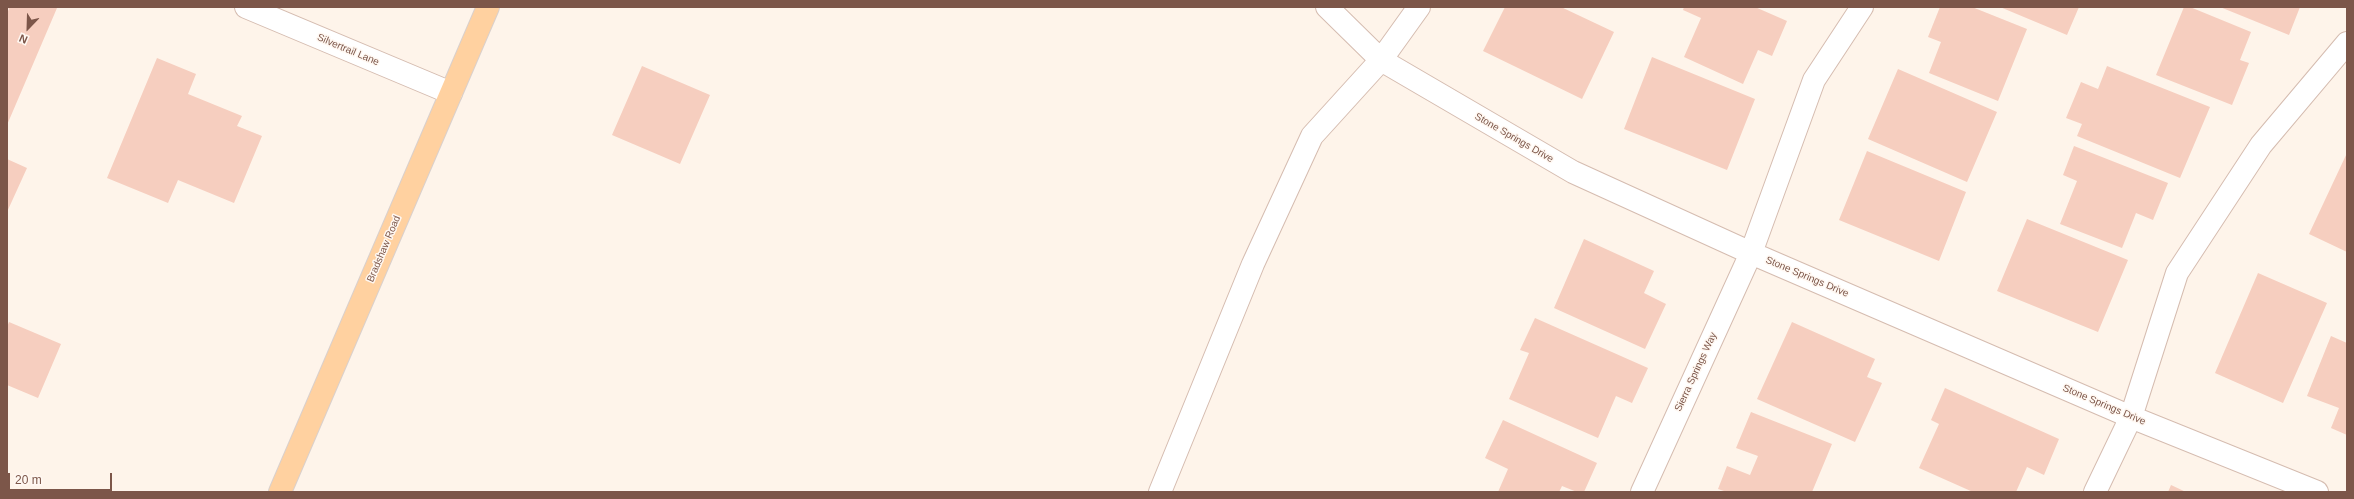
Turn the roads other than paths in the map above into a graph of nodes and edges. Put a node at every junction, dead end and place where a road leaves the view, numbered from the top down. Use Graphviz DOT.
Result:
graph roads {
  1 [pos="246,7"];
  2 [pos="488,7"];
  3 [pos="1327,7"];
  4 [pos="1419,7"];
  5 [pos="1862,7"];
  6 [pos="2347,43"];
  7 [pos="1381,60"];
  8 [pos="451,93"];
  9 [pos="1751,253"];
  10 [pos="2131,417"];
  11 [pos="280,492"];
  12 [pos="1160,492"];
  13 [pos="1642,492"];
  14 [pos="2095,492"];
  15 [pos="2317,492"];
  1 -- 8 [label="street, Silvertrail Lane"];
  2 -- 8 [label="main road, Bradshaw Road"];
  3 -- 7 [label="street, Stone Springs Drive"];
  4 -- 7 [label="street"];
  5 -- 9 [label="street, Sierra Springs Way"];
  6 -- 10 [label="street"];
  7 -- 9 [label="street, Stone Springs Drive"];
  7 -- 12 [label="street"];
  8 -- 11 [label="main road, Bradshaw Road"];
  9 -- 10 [label="street, Stone Springs Drive"];
  9 -- 13 [label="street, Sierra Springs Way"];
  10 -- 14 [label="street"];
  10 -- 15 [label="street, Stone Springs Drive"];
}
